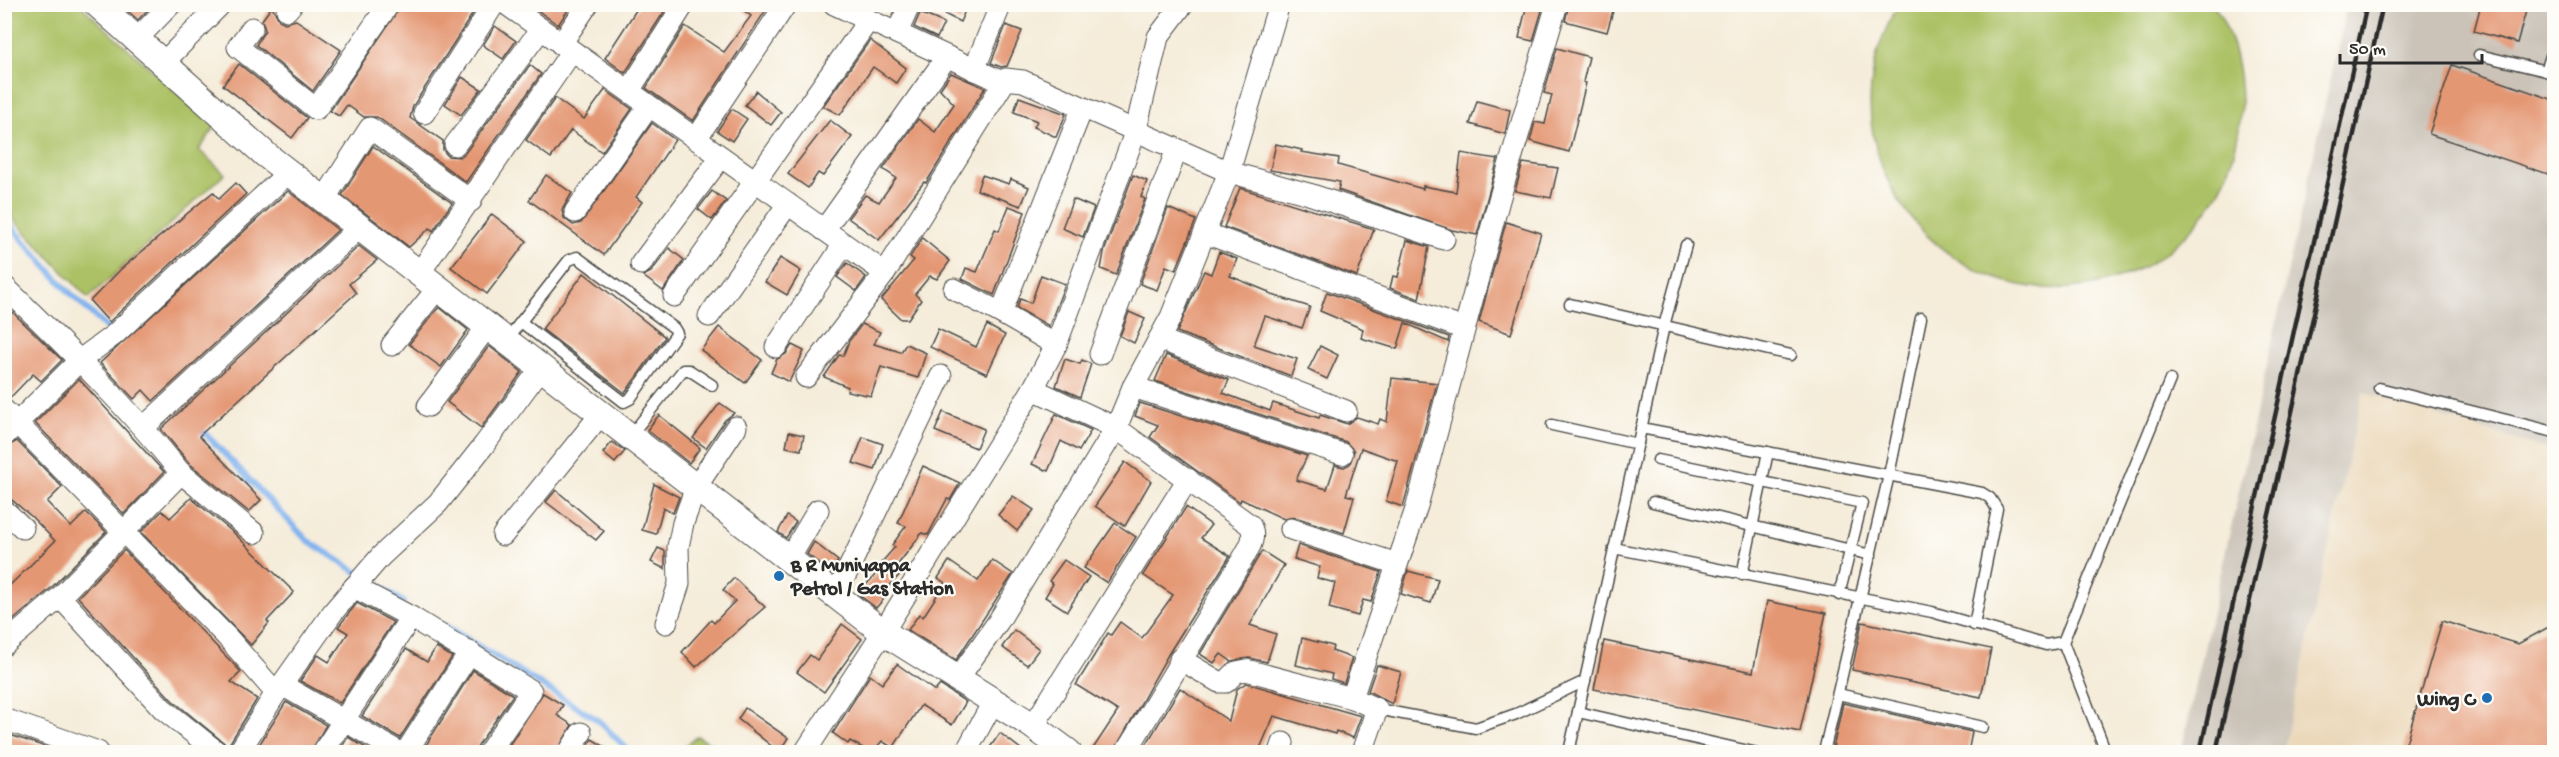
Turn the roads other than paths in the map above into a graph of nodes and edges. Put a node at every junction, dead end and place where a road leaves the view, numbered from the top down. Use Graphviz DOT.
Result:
graph roads {
  1 [pos="171,4"];
  2 [pos="221,4"];
  3 [pos="389,4"];
  4 [pos="494,4"];
  5 [pos="506,4"];
  6 [pos="588,4"];
  7 [pos="684,4"];
  8 [pos="786,4"];
  9 [pos="834,4"];
  10 [pos="910,4"];
  11 [pos="1001,4"];
  12 [pos="1183,4"];
  13 [pos="1280,4"];
  14 [pos="1557,4"];
  15 [pos="108,8"];
  16 [pos="868,21"];
  17 [pos="252,28"];
  18 [pos="541,29"];
  19 [pos="897,33"];
  20 [pos="136,40"];
  21 [pos="567,47"];
  22 [pos="2554,47"];
  23 [pos="2479,55"];
  24 [pos="946,58"];
  25 [pos="162,63"];
  26 [pos="974,70"];
  27 [pos="2550,73"];
  28 [pos="1002,82"];
  29 [pos="629,91"];
  30 [pos="649,106"];
  31 [pos="1082,109"];
  32 [pos="424,113"];
  33 [pos="1135,133"];
  34 [pos="696,139"];
  35 [pos="455,145"];
  36 [pos="1177,149"];
  37 [pos="721,157"];
  38 [pos="290,171"];
  39 [pos="1229,172"];
  40 [pos="755,181"];
  41 [pos="323,201"];
  42 [pos="471,201"];
  43 [pos="788,204"];
  44 [pos="575,212"];
  45 [pos="359,228"];
  46 [pos="825,230"];
  47 [pos="1205,233"];
  48 [pos="1444,239"];
  49 [pos="844,244"];
  50 [pos="1686,245"];
  51 [pos="641,264"];
  52 [pos="885,273"];
  53 [pos="428,282"];
  54 [pos="4,286"];
  55 [pos="954,289"];
  56 [pos="674,296"];
  57 [pos="1570,304"];
  58 [pos="1001,313"];
  59 [pos="709,316"];
  60 [pos="1921,318"];
  61 [pos="1664,326"];
  62 [pos="1464,329"];
  63 [pos="505,330"];
  64 [pos="1159,339"];
  65 [pos="392,345"];
  66 [pos="1056,345"];
  67 [pos="776,347"];
  68 [pos="1100,354"];
  69 [pos="1791,355"];
  70 [pos="548,359"];
  71 [pos="80,360"];
  72 [pos="940,376"];
  73 [pos="806,377"];
  74 [pos="2170,380"];
  75 [pos="712,385"];
  76 [pos="1133,387"];
  77 [pos="2379,388"];
  78 [pos="1033,389"];
  79 [pos="428,406"];
  80 [pos="1346,411"];
  81 [pos="601,414"];
  82 [pos="9,423"];
  83 [pos="1552,425"];
  84 [pos="144,426"];
  85 [pos="736,427"];
  86 [pos="1116,428"];
  87 [pos="1641,428"];
  88 [pos="2554,432"];
  89 [pos="630,436"];
  90 [pos="1638,444"];
  91 [pos="1768,452"];
  92 [pos="1342,454"];
  93 [pos="1658,460"];
  94 [pos="181,473"];
  95 [pos="1889,475"];
  96 [pos="1188,478"];
  97 [pos="1762,483"];
  98 [pos="696,487"];
  99 [pos="1653,502"];
  100 [pos="4,510"];
  101 [pos="818,510"];
  102 [pos="1754,524"];
  103 [pos="23,528"];
  104 [pos="1291,529"];
  105 [pos="124,532"];
  106 [pos="254,533"];
  107 [pos="503,535"];
  108 [pos="1614,548"];
  109 [pos="1851,550"];
  110 [pos="1871,555"];
  111 [pos="789,559"];
  112 [pos="1397,564"];
  113 [pos="1742,575"];
  114 [pos="354,587"];
  115 [pos="836,595"];
  116 [pos="1839,595"];
  117 [pos="60,597"];
  118 [pos="1861,599"];
  119 [pos="411,617"];
  120 [pos="666,623"];
  121 [pos="1974,625"];
  122 [pos="883,632"];
  123 [pos="2063,642"];
  124 [pos="4,645"];
  125 [pos="470,652"];
  126 [pos="1180,659"];
  127 [pos="957,680"];
  128 [pos="1585,681"];
  129 [pos="279,689"];
  130 [pos="1838,694"];
  131 [pos="1352,698"];
  132 [pos="993,702"];
  133 [pos="1377,710"];
  134 [pos="1578,712"];
  135 [pos="4,719"];
  136 [pos="344,720"];
  137 [pos="1033,726"];
  138 [pos="1983,727"];
  139 [pos="581,733"];
  140 [pos="1058,750"];
  141 [pos="98,753"];
  142 [pos="218,753"];
  143 [pos="239,753"];
  144 [pos="323,753"];
  145 [pos="399,753"];
  146 [pos="406,753"];
  147 [pos="489,753"];
  148 [pos="569,753"];
  149 [pos="805,753"];
  150 [pos="966,753"];
  151 [pos="1126,753"];
  152 [pos="1362,753"];
  153 [pos="1569,753"];
  154 [pos="1753,753"];
  155 [pos="1824,753"];
  156 [pos="2106,753"];
  1 -- 20 [label="street"];
  2 -- 25 [label="street"];
  3 -- 17 [label="street"];
  4 -- 32 [label="street"];
  5 -- 18 [label="street"];
  6 -- 21 [label="street"];
  7 -- 29 [label="street"];
  8 -- 34 [label="street"];
  9 -- 16 [label="street"];
  10 -- 19 [label="street"];
  11 -- 26 [label="street"];
  12 -- 33 [label="street"];
  13 -- 39 [label="street"];
  14 -- 62 [label="street"];
  15 -- 20 [label="street"];
  16 -- 19 [label="street"];
  16 -- 40 [label="street"];
  18 -- 21 [label="street"];
  18 -- 35 [label="street"];
  19 -- 24 [label="street"];
  20 -- 25 [label="street"];
  21 -- 29 [label="street"];
  21 -- 42 [label="street"];
  22 -- 27 [label="lane"];
  23 -- 27 [label="lane"];
  24 -- 26 [label="street"];
  24 -- 46 [label="street"];
  25 -- 38 [label="street"];
  26 -- 28 [label="street"];
  28 -- 31 [label="street"];
  28 -- 52 [label="street"];
  29 -- 30 [label="street"];
  30 -- 34 [label="street"];
  30 -- 44 [label="street"];
  31 -- 33 [label="street"];
  31 -- 58 [label="street"];
  33 -- 36 [label="street"];
  33 -- 66 [label="street"];
  34 -- 37 [label="street"];
  36 -- 39 [label="street"];
  36 -- 68 [label="street"];
  37 -- 40 [label="street"];
  37 -- 51 [label="street"];
  38 -- 41 [label="street"];
  38 -- 71 [label="street"];
  39 -- 47 [label="street"];
  39 -- 48 [label="street"];
  40 -- 43 [label="street"];
  40 -- 56 [label="street"];
  41 -- 42 [label="street"];
  41 -- 45 [label="street"];
  42 -- 53 [label="street"];
  43 -- 46 [label="street"];
  43 -- 59 [label="street"];
  45 -- 53 [label="street"];
  45 -- 84 [label="street"];
  46 -- 49 [label="street"];
  47 -- 62 [label="street"];
  47 -- 64 [label="street"];
  49 -- 52 [label="street"];
  49 -- 67 [label="street"];
  50 -- 61 [label="lane"];
  52 -- 73 [label="street"];
  53 -- 63 [label="street"];
  53 -- 65 [label="street"];
  54 -- 71 [label="street"];
  55 -- 58 [label="street"];
  57 -- 61 [label="lane"];
  58 -- 66 [label="street"];
  60 -- 95 [label="lane"];
  61 -- 69 [label="lane"];
  61 -- 87 [label="lane"];
  62 -- 112 [label="street"];
  63 -- 70 [label="street"];
  63 -- 70 [label="lane"];
  63 -- 79 [label="street"];
  64 -- 76 [label="street"];
  64 -- 80 [label="street"];
  66 -- 78 [label="street"];
  70 -- 81 [label="street"];
  70 -- 114 [label="street"];
  71 -- 82 [label="street"];
  71 -- 84 [label="street"];
  72 -- 115 [label="street"];
  74 -- 123 [label="lane"];
  75 -- 89 [label="lane"];
  76 -- 86 [label="street"];
  76 -- 92 [label="street"];
  77 -- 88 [label="lane"];
  78 -- 86 [label="street"];
  78 -- 122 [label="street"];
  81 -- 89 [label="street"];
  81 -- 107 [label="street"];
  82 -- 105 [label="street"];
  83 -- 90 [label="lane"];
  84 -- 94 [label="street"];
  85 -- 98 [label="street"];
  86 -- 96 [label="street"];
  86 -- 127 [label="street"];
  87 -- 90 [label="lane"];
  87 -- 91 [label="lane"];
  89 -- 98 [label="street"];
  90 -- 108 [label="lane"];
  91 -- 95 [label="lane"];
  91 -- 97 [label="lane"];
  93 -- 97 [label="lane"];
  94 -- 105 [label="street"];
  94 -- 106 [label="street"];
  95 -- 110 [label="lane"];
  95 -- 121 [label="lane"];
  96 -- 126 [label="street"];
  96 -- 137 [label="street"];
  97 -- 102 [label="lane"];
  97 -- 109 [label="lane"];
  98 -- 111 [label="street"];
  98 -- 120 [label="street"];
  99 -- 102 [label="lane"];
  100 -- 103 [label="street"];
  101 -- 111 [label="street"];
  102 -- 109 [label="lane"];
  102 -- 113 [label="lane"];
  104 -- 112 [label="street"];
  105 -- 117 [label="street"];
  105 -- 129 [label="street"];
  108 -- 113 [label="lane"];
  108 -- 128 [label="lane"];
  109 -- 110 [label="lane"];
  109 -- 116 [label="lane"];
  110 -- 118 [label="lane"];
  111 -- 115 [label="street"];
  112 -- 131 [label="street"];
  113 -- 116 [label="lane"];
  114 -- 119 [label="street"];
  114 -- 129 [label="street"];
  115 -- 122 [label="street"];
  116 -- 118 [label="lane"];
  117 -- 124 [label="street"];
  117 -- 142 [label="street"];
  118 -- 121 [label="lane"];
  118 -- 130 [label="lane"];
  119 -- 125 [label="street"];
  119 -- 136 [label="street"];
  121 -- 123 [label="lane"];
  122 -- 127 [label="street"];
  122 -- 149 [label="street"];
  123 -- 156 [label="lane"];
  125 -- 146 [label="street"];
  125 -- 147 [label="street"];
  126 -- 131 [label="street"];
  126 -- 151 [label="street"];
  127 -- 132 [label="street"];
  128 -- 133 [label="lane"];
  128 -- 134 [label="lane"];
  129 -- 136 [label="street"];
  129 -- 143 [label="street"];
  130 -- 138 [label="lane"];
  130 -- 155 [label="lane"];
  131 -- 133 [label="street"];
  132 -- 137 [label="street"];
  132 -- 150 [label="street"];
  133 -- 152 [label="street"];
  134 -- 153 [label="lane"];
  134 -- 154 [label="lane"];
  135 -- 141 [label="street"];
  136 -- 144 [label="street"];
  136 -- 145 [label="street"];
  137 -- 140 [label="street"];
  139 -- 148 [label="street"];
}
